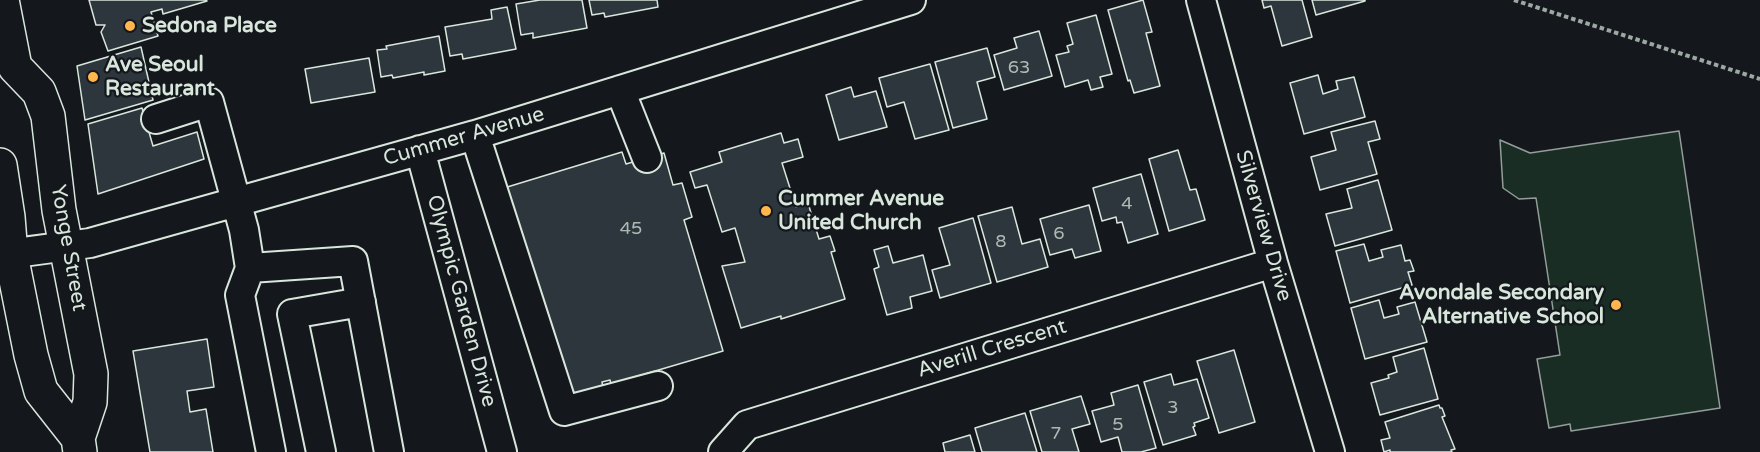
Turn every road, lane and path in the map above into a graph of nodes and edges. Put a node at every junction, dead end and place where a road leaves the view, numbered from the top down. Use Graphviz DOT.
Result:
graph roads {
  1 [pos="2,0"];
  2 [pos="911,0"];
  3 [pos="1201,0"];
  4 [pos="1514,0"];
  5 [pos="7,78"];
  6 [pos="1760,79"];
  7 [pos="620,90"];
  8 [pos="156,119"];
  9 [pos="475,135"];
  10 [pos="420,150"];
  11 [pos="647,158"];
  12 [pos="0,165"];
  13 [pos="237,201"];
  14 [pos="66,246"];
  15 [pos="6,255"];
  16 [pos="1273,262"];
  17 [pos="250,268"];
  18 [pos="361,302"];
  19 [pos="658,386"];
  20 [pos="79,445"];
  21 [pos="271,452"];
  22 [pos="321,452"];
  23 [pos="389,452"];
  24 [pos="502,452"];
  25 [pos="723,452"];
  26 [pos="1330,452"];
  1 -- 5 [label="main road, Yonge Street"];
  2 -- 7 [label="street, Cummer Avenue"];
  3 -- 16 [label="street, Silverview Drive"];
  4 -- 6 [label="path"];
  5 -- 14 [label="main road, Yonge Street"];
  7 -- 9 [label="street, Cummer Avenue"];
  7 -- 11 [label="street"];
  8 -- 13 [label="street"];
  9 -- 10 [label="street, Cummer Avenue"];
  9 -- 19 [label="street"];
  10 -- 13 [label="street, Cummer Avenue"];
  10 -- 24 [label="street, Olympic Garden Drive"];
  12 -- 15 [label="main road, Yonge Street"];
  13 -- 14 [label="street, Cummer Avenue"];
  13 -- 17 [label="street"];
  14 -- 15 [label="street, Cummer Avenue"];
  14 -- 20 [label="main road, Yonge Street"];
  15 -- 20 [label="main road, Yonge Street"];
  16 -- 25 [label="street, Averill Crescent"];
  16 -- 26 [label="street, Silverview Drive"];
  17 -- 18 [label="street"];
  17 -- 21 [label="street"];
  18 -- 22 [label="street"];
  18 -- 23 [label="street"];
}
